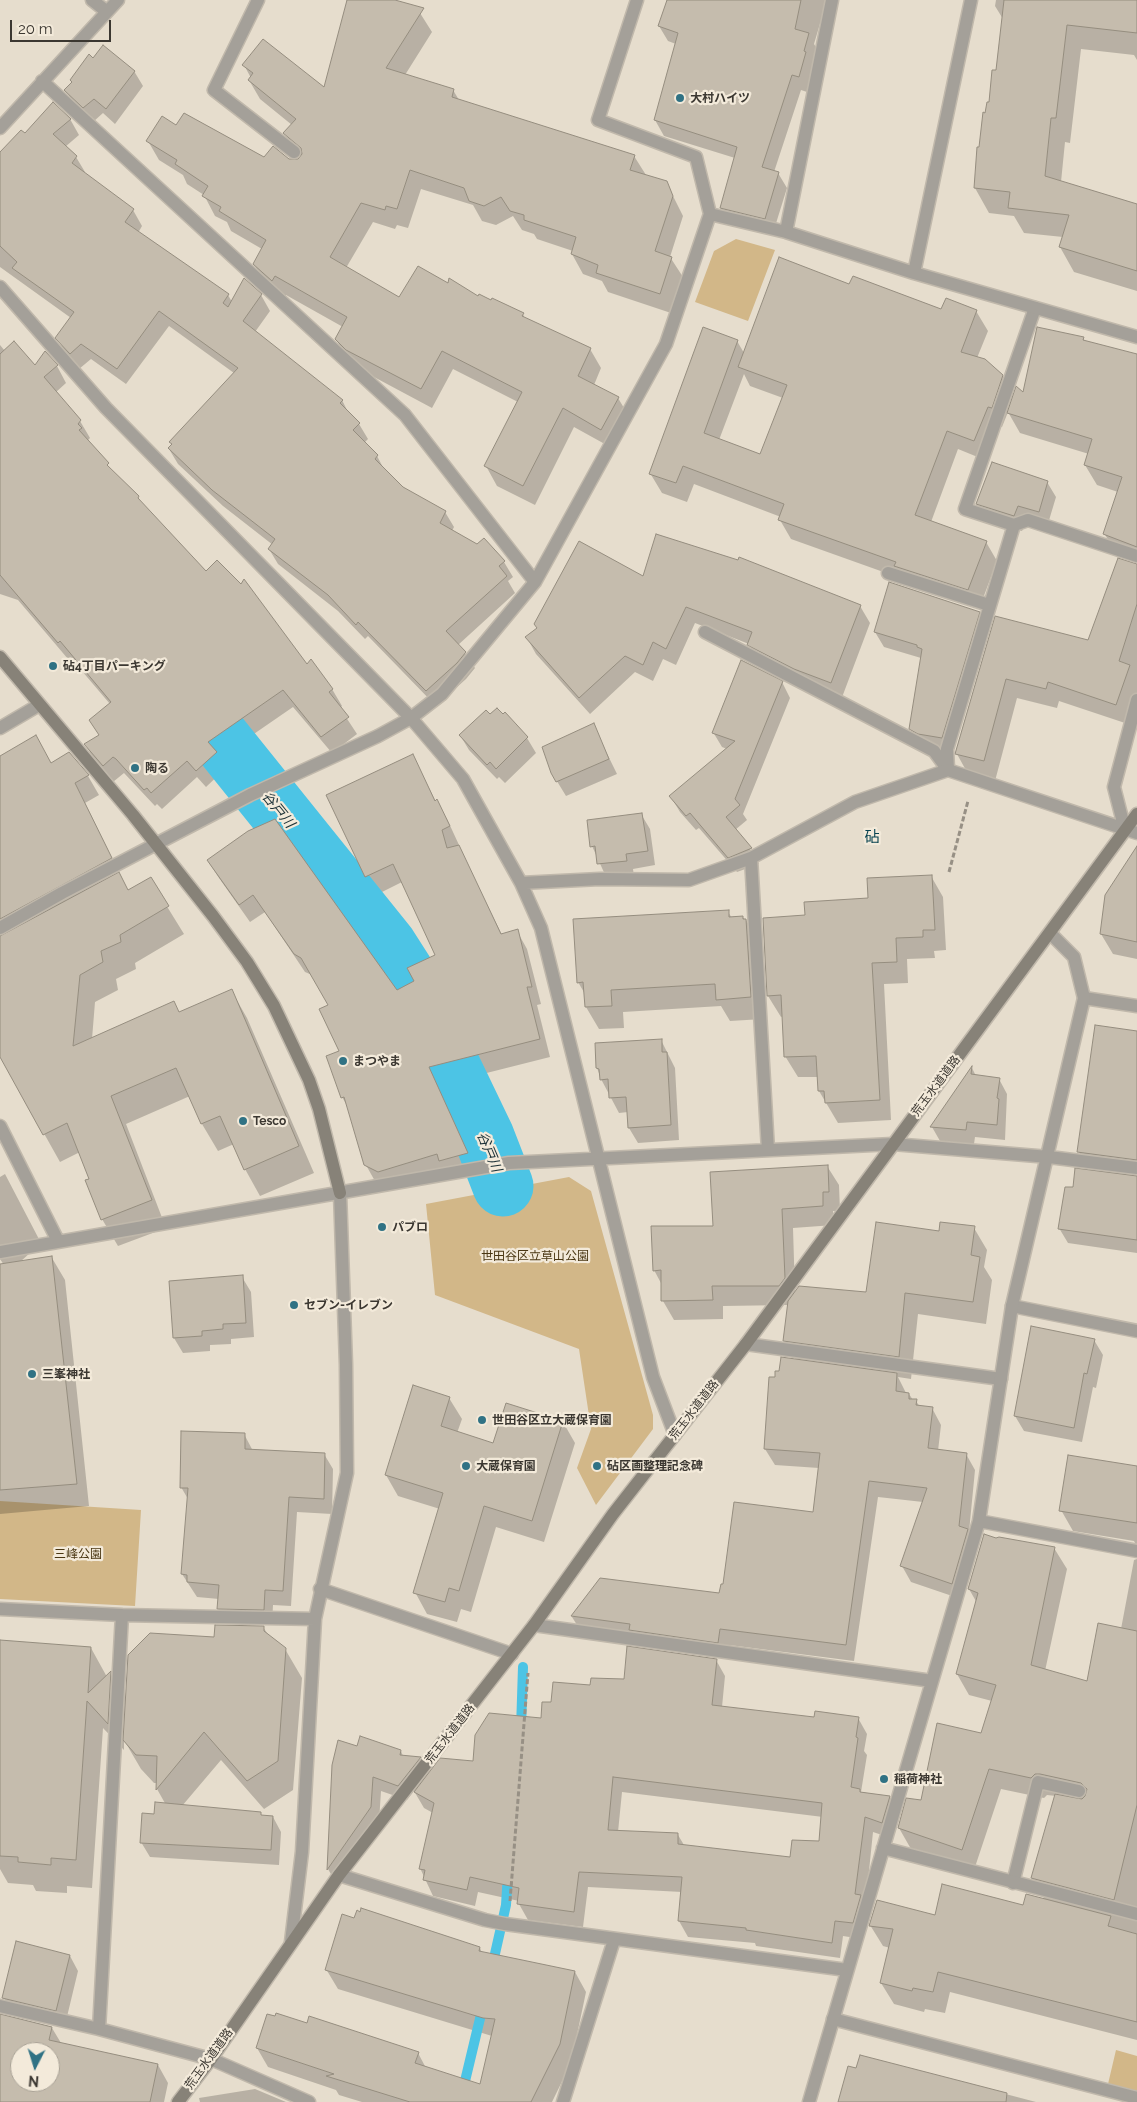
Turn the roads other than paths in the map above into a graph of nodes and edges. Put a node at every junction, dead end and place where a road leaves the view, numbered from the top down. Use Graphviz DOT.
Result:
graph roads {
  1 [pos="92,0"];
  2 [pos="118,0"];
  3 [pos="258,0"];
  4 [pos="638,0"];
  5 [pos="832,0"];
  6 [pos="971,0"];
  7 [pos="106,11"];
  8 [pos="42,81"];
  9 [pos="0,128"];
  10 [pos="294,152"];
  11 [pos="710,214"];
  12 [pos="786,232"];
  13 [pos="914,273"];
  14 [pos="0,287"];
  15 [pos="1035,308"];
  16 [pos="1137,337"];
  17 [pos="1014,525"];
  18 [pos="1137,556"];
  19 [pos="888,573"];
  20 [pos="535,582"];
  21 [pos="989,605"];
  22 [pos="705,632"];
  23 [pos="0,657"];
  24 [pos="1137,700"];
  25 [pos="39,705"];
  26 [pos="412,718"];
  27 [pos="0,728"];
  28 [pos="948,770"];
  29 [pos="1137,814"];
  30 [pos="1131,832"];
  31 [pos="156,844"];
  32 [pos="751,858"];
  33 [pos="521,883"];
  34 [pos="0,928"];
  35 [pos="1050,934"];
  36 [pos="1084,998"];
  37 [pos="1137,1006"];
  38 [pos="0,1126"];
  39 [pos="893,1144"];
  40 [pos="768,1150"];
  41 [pos="1049,1157"];
  42 [pos="598,1159"];
  43 [pos="1137,1168"];
  44 [pos="340,1193"];
  45 [pos="58,1241"];
  46 [pos="0,1252"];
  47 [pos="1012,1306"];
  48 [pos="1137,1331"];
  49 [pos="746,1344"];
  50 [pos="1001,1379"];
  51 [pos="675,1435"];
  52 [pos="979,1521"];
  53 [pos="1137,1551"];
  54 [pos="320,1589"];
  55 [pos="0,1609"];
  56 [pos="122,1615"];
  57 [pos="314,1619"];
  58 [pos="534,1625"];
  59 [pos="512,1654"];
  60 [pos="932,1681"];
  61 [pos="1079,1791"];
  62 [pos="883,1848"];
  63 [pos="339,1875"];
  64 [pos="1013,1883"];
  65 [pos="1137,1914"];
  66 [pos="614,1940"];
  67 [pos="291,1942"];
  68 [pos="847,1970"];
  69 [pos="0,2006"];
  70 [pos="833,2019"];
  71 [pos="99,2029"];
  72 [pos="211,2059"];
  73 [pos="1137,2098"];
  74 [pos="178,2102"];
  75 [pos="309,2102"];
  76 [pos="564,2102"];
  77 [pos="808,2102"];
  1 -- 7 [label="street"];
  2 -- 7 [label="street"];
  3 -- 10 [label="street"];
  4 -- 11 [label="street"];
  5 -- 12 [label="street"];
  6 -- 13 [label="street"];
  7 -- 8 [label="street"];
  8 -- 9 [label="street"];
  8 -- 20 [label="street"];
  11 -- 12 [label="street"];
  11 -- 20 [label="street"];
  12 -- 13 [label="street"];
  13 -- 15 [label="street"];
  14 -- 26 [label="street"];
  15 -- 16 [label="street"];
  15 -- 17 [label="street"];
  17 -- 18 [label="street"];
  17 -- 21 [label="street"];
  19 -- 21 [label="street"];
  20 -- 26 [label="street"];
  21 -- 28 [label="street"];
  22 -- 28 [label="street"];
  23 -- 25 [label="main road"];
  24 -- 30 [label="street"];
  25 -- 27 [label="street"];
  25 -- 31 [label="main road"];
  26 -- 31 [label="street"];
  26 -- 33 [label="street"];
  28 -- 30 [label="street"];
  28 -- 32 [label="street"];
  29 -- 30 [label="main road, 荒玉水道道路"];
  30 -- 35 [label="main road, 荒玉水道道路"];
  31 -- 34 [label="street"];
  31 -- 44 [label="main road"];
  32 -- 33 [label="street"];
  32 -- 40 [label="street"];
  33 -- 42 [label="street"];
  35 -- 36 [label="street"];
  35 -- 39 [label="main road, 荒玉水道道路"];
  36 -- 37 [label="street"];
  36 -- 41 [label="street"];
  38 -- 45 [label="street"];
  39 -- 40 [label="street"];
  39 -- 41 [label="street"];
  39 -- 49 [label="main road, 荒玉水道道路"];
  40 -- 42 [label="street"];
  41 -- 43 [label="street"];
  41 -- 47 [label="street"];
  42 -- 44 [label="street"];
  42 -- 51 [label="street"];
  44 -- 45 [label="street"];
  44 -- 54 [label="street"];
  45 -- 46 [label="street"];
  47 -- 48 [label="street"];
  47 -- 50 [label="street"];
  49 -- 50 [label="street"];
  49 -- 51 [label="main road, 荒玉水道道路"];
  50 -- 52 [label="street"];
  51 -- 58 [label="main road, 荒玉水道道路"];
  52 -- 53 [label="street"];
  52 -- 60 [label="street"];
  54 -- 57 [label="street"];
  54 -- 59 [label="street"];
  55 -- 56 [label="street"];
  56 -- 57 [label="street"];
  56 -- 71 [label="street"];
  57 -- 67 [label="street"];
  58 -- 59 [label="main road, 荒玉水道道路"];
  58 -- 60 [label="street"];
  59 -- 63 [label="main road, 荒玉水道道路"];
  60 -- 62 [label="street"];
  61 -- 64 [label="street"];
  62 -- 64 [label="street"];
  62 -- 68 [label="street"];
  63 -- 66 [label="street"];
  63 -- 67 [label="main road, 荒玉水道道路"];
  64 -- 65 [label="street"];
  66 -- 68 [label="street"];
  66 -- 76 [label="street"];
  67 -- 72 [label="main road, 荒玉水道道路"];
  68 -- 70 [label="street"];
  69 -- 71 [label="street"];
  70 -- 73 [label="street"];
  70 -- 77 [label="street"];
  71 -- 72 [label="street"];
  72 -- 74 [label="main road, 荒玉水道道路"];
  72 -- 75 [label="street"];
}
